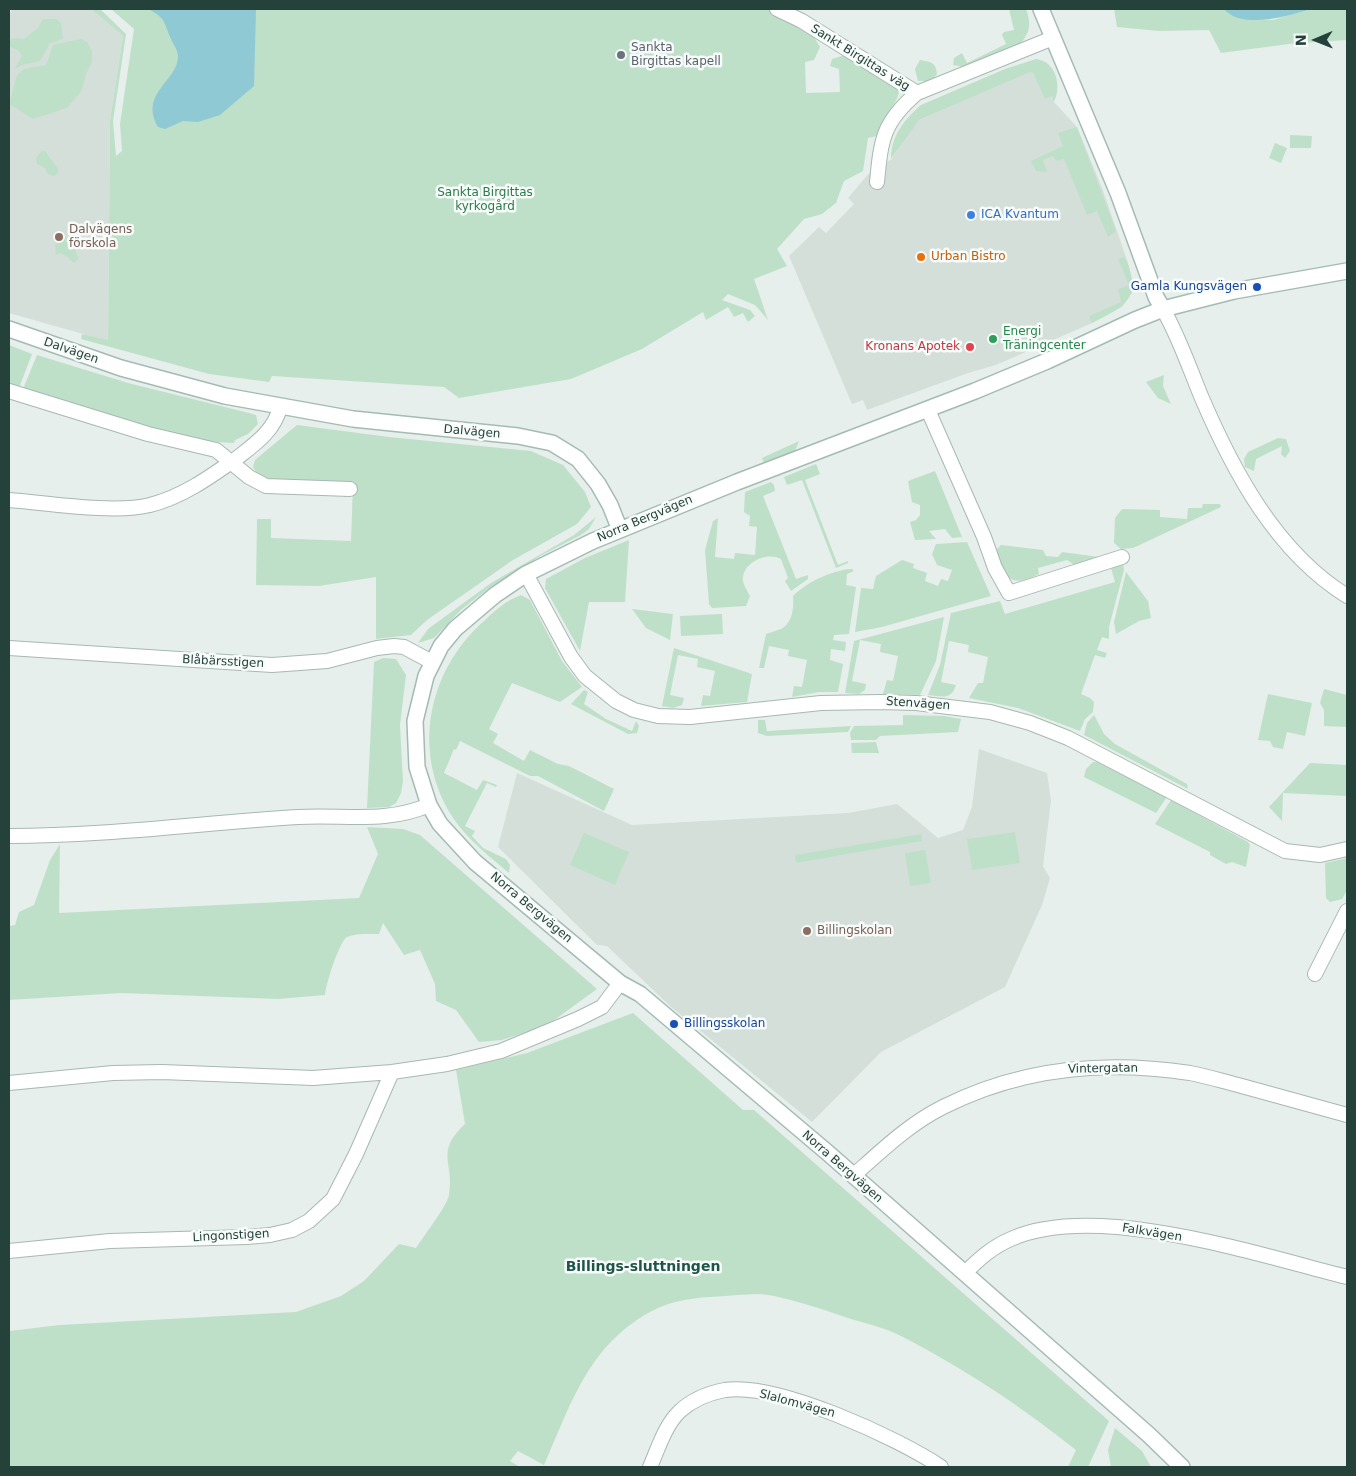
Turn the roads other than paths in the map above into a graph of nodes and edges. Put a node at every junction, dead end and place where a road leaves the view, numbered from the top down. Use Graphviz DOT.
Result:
graph roads {
  1 [pos="777,9"];
  2 [pos="1041,9"];
  3 [pos="1053,38"];
  4 [pos="917,93"];
  5 [pos="877,182"];
  6 [pos="1347,271"];
  7 [pos="1164,309"];
  8 [pos="9,329"];
  9 [pos="9,391"];
  10 [pos="280,407"];
  11 [pos="928,410"];
  12 [pos="232,461"];
  13 [pos="350,489"];
  14 [pos="9,500"];
  15 [pos="620,530"];
  16 [pos="1122,557"];
  17 [pos="526,574"];
  18 [pos="1347,596"];
  19 [pos="9,648"];
  20 [pos="432,662"];
  21 [pos="429,805"];
  22 [pos="9,836"];
  23 [pos="1347,849"];
  24 [pos="1346,916"];
  25 [pos="1315,974"];
  26 [pos="620,983"];
  27 [pos="392,1072"];
  28 [pos="9,1083"];
  29 [pos="1347,1115"];
  30 [pos="853,1176"];
  31 [pos="9,1251"];
  32 [pos="965,1273"];
  33 [pos="1347,1277"];
  34 [pos="650,1467"];
  35 [pos="941,1467"];
  36 [pos="1182,1467"];
  1 -- 4 [label="street, Sankt Birgittas väg"];
  2 -- 3 [label="street"];
  3 -- 4 [label="street, Sankt Birgittas väg"];
  3 -- 7 [label="street"];
  4 -- 5 [label="street, Sankt Birgittas väg"];
  6 -- 7 [label="street, Norra Bergvägen"];
  7 -- 11 [label="street, Norra Bergvägen"];
  7 -- 18 [label="street"];
  8 -- 10 [label="street, Dalvägen"];
  9 -- 12 [label="street"];
  10 -- 12 [label="street"];
  10 -- 15 [label="street, Dalvägen"];
  11 -- 15 [label="street, Norra Bergvägen"];
  11 -- 16 [label="street"];
  12 -- 13 [label="street"];
  12 -- 14 [label="street"];
  15 -- 17 [label="street, Norra Bergvägen"];
  17 -- 20 [label="street, Norra Bergvägen"];
  17 -- 23 [label="street, Stenvägen"];
  19 -- 20 [label="street, Blåbärsstigen"];
  20 -- 21 [label="street, Norra Bergvägen"];
  21 -- 22 [label="street"];
  21 -- 26 [label="street, Norra Bergvägen"];
  24 -- 25 [label="street"];
  26 -- 27 [label="street"];
  26 -- 30 [label="street, Norra Bergvägen"];
  27 -- 28 [label="street"];
  27 -- 31 [label="street, Lingonstigen"];
  29 -- 30 [label="street, Vintergatan"];
  30 -- 32 [label="street, Norra Bergvägen"];
  32 -- 33 [label="street, Falkvägen"];
  32 -- 36 [label="street, Norra Bergvägen"];
  34 -- 35 [label="street, Slalomvägen"];
}
